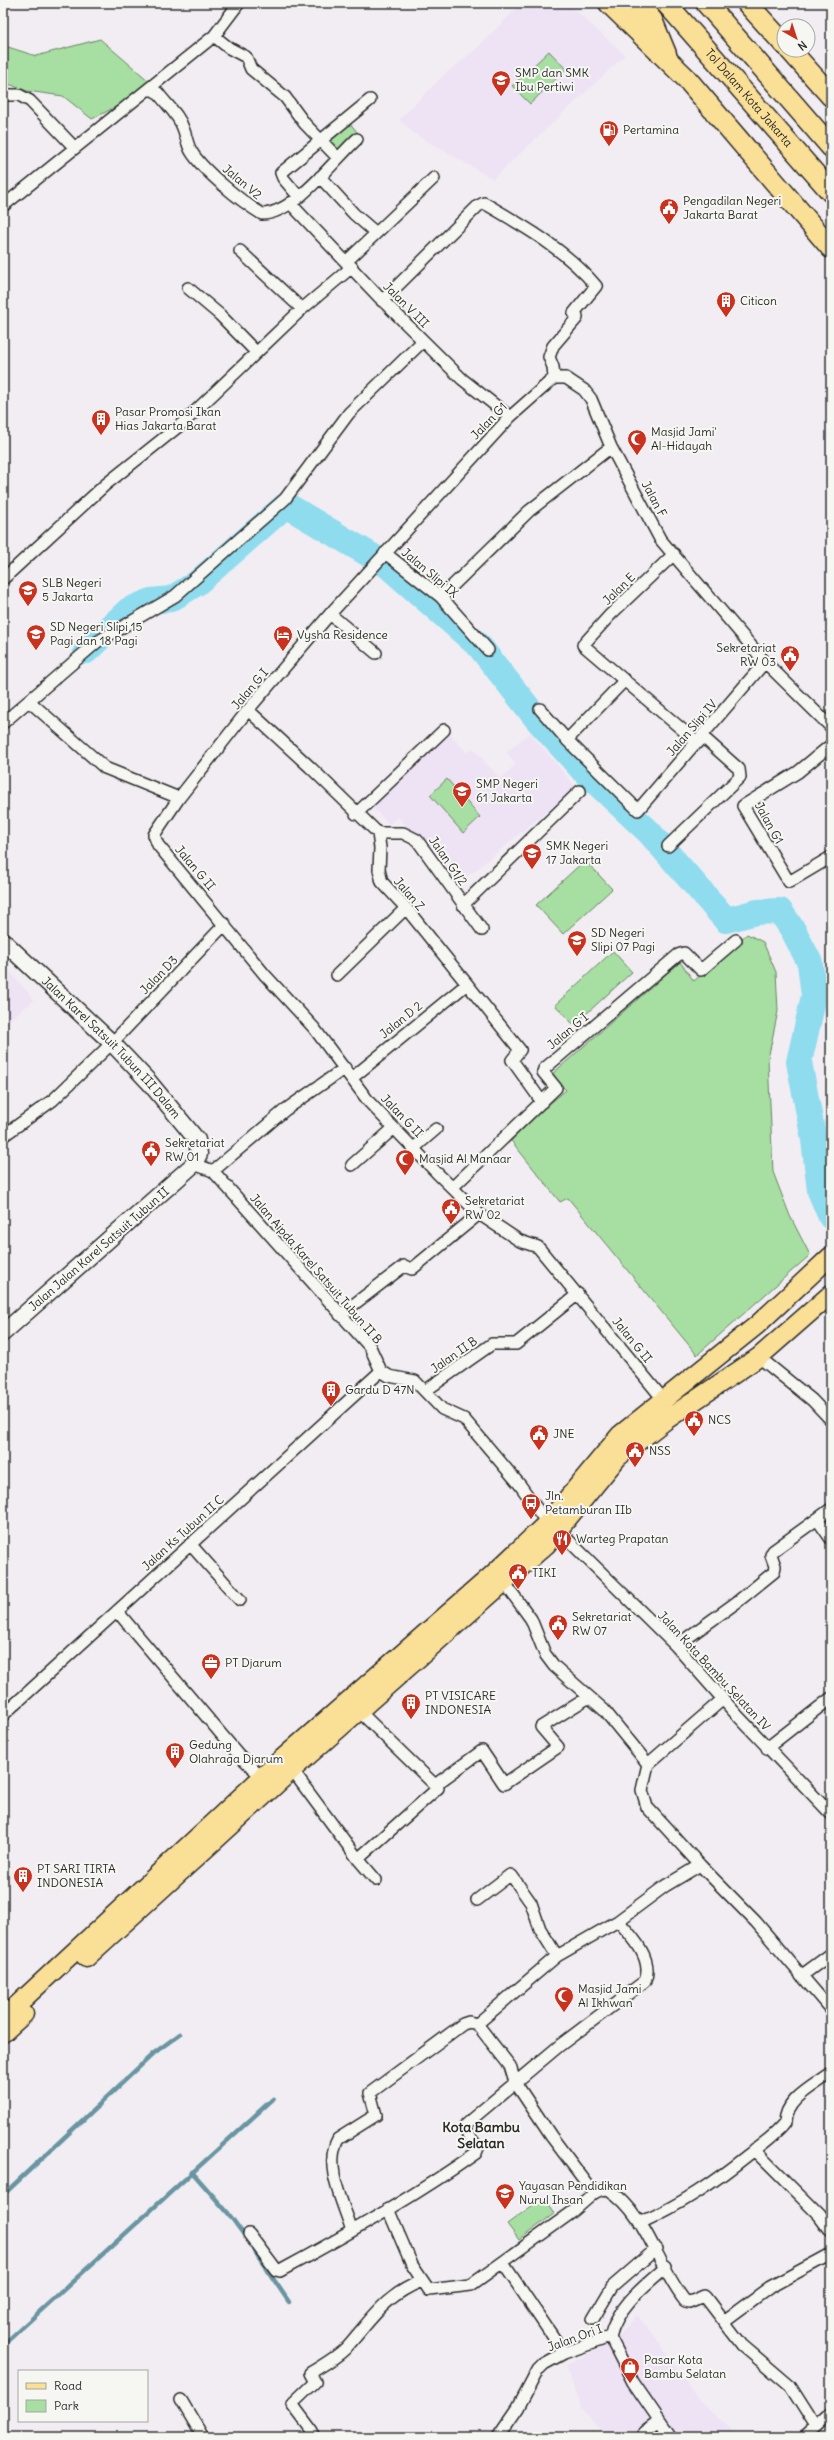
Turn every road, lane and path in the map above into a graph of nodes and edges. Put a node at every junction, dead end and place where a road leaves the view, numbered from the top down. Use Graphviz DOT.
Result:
graph roads {
  1 [pos="239,3"];
  2 [pos="608,3"];
  3 [pos="637,3"];
  4 [pos="666,3"];
  5 [pos="706,3"];
  6 [pos="747,3"];
  7 [pos="776,35"];
  8 [pos="214,36"];
  9 [pos="667,58"];
  10 [pos="797,58"];
  11 [pos="150,90"];
  12 [pos="3,95"];
  13 [pos="831,96"];
  14 [pos="370,100"];
  15 [pos="357,138"];
  16 [pos="322,139"];
  17 [pos="74,146"];
  18 [pos="831,147"];
  19 [pos="337,157"];
  20 [pos="320,177"];
  21 [pos="434,178"];
  22 [pos="831,192"];
  23 [pos="300,197"];
  24 [pos="290,204"];
  25 [pos="3,206"];
  26 [pos="376,233"];
  27 [pos="831,248"];
  28 [pos="240,251"];
  29 [pos="349,264"];
  30 [pos="188,288"];
  31 [pos="382,301"];
  32 [pos="302,309"];
  33 [pos="423,341"];
  34 [pos="256,352"];
  35 [pos="554,378"];
  36 [pos="510,417"];
  37 [pos="611,447"];
  38 [pos="674,554"];
  39 [pos="381,558"];
  40 [pos="3,579"];
  41 [pos="441,597"];
  42 [pos="330,614"];
  43 [pos="488,650"];
  44 [pos="376,653"];
  45 [pos="766,662"];
  46 [pos="625,680"];
  47 [pos="29,701"];
  48 [pos="540,708"];
  49 [pos="248,710"];
  50 [pos="3,723"];
  51 [pos="831,727"];
  52 [pos="444,730"];
  53 [pos="567,740"];
  54 [pos="700,740"];
  55 [pos="831,745"];
  56 [pos="580,791"];
  57 [pos="179,798"];
  58 [pos="356,814"];
  59 [pos="378,833"];
  60 [pos="158,845"];
  61 [pos="668,846"];
  62 [pos="831,857"];
  63 [pos="463,905"];
  64 [pos="406,908"];
  65 [pos="225,924"];
  66 [pos="482,930"];
  67 [pos="736,940"];
  68 [pos="3,941"];
  69 [pos="337,975"];
  70 [pos="467,984"];
  71 [pos="112,1042"];
  72 [pos="345,1068"];
  73 [pos="352,1078"];
  74 [pos="542,1102"];
  75 [pos="394,1128"];
  76 [pos="436,1129"];
  77 [pos="3,1136"];
  78 [pos="414,1148"];
  79 [pos="194,1164"];
  80 [pos="352,1165"];
  81 [pos="213,1171"];
  82 [pos="453,1187"];
  83 [pos="479,1214"];
  84 [pos="831,1256"];
  85 [pos="578,1294"];
  86 [pos="831,1294"];
  87 [pos="340,1315"];
  88 [pos="3,1334"];
  89 [pos="759,1357"];
  90 [pos="381,1371"];
  91 [pos="425,1391"];
  92 [pos="663,1399"];
  93 [pos="831,1420"];
  94 [pos="831,1509"];
  95 [pos="817,1519"];
  96 [pos="553,1527"];
  97 [pos="831,1539"];
  98 [pos="190,1544"];
  99 [pos="504,1582"];
  100 [pos="240,1600"];
  101 [pos="117,1611"];
  102 [pos="676,1646"];
  103 [pos="589,1697"];
  104 [pos="831,1698"];
  105 [pos="723,1699"];
  106 [pos="359,1712"];
  107 [pos="3,1715"];
  108 [pos="767,1748"];
  109 [pos="648,1764"];
  110 [pos="292,1770"];
  111 [pos="263,1778"];
  112 [pos="435,1785"];
  113 [pos="831,1814"];
  114 [pos="358,1859"];
  115 [pos="700,1865"];
  116 [pos="376,1880"];
  117 [pos="476,1900"];
  118 [pos="618,1920"];
  119 [pos="831,1954"];
  120 [pos="557,1956"];
  121 [pos="801,1976"];
  122 [pos="831,2010"];
  123 [pos="3,2018"];
  124 [pos="477,2024"];
  125 [pos="3,2033"];
  126 [pos="831,2072"];
  127 [pos="515,2082"];
  128 [pos="754,2150"];
  129 [pos="594,2194"];
  130 [pos="388,2209"];
  131 [pos="640,2223"];
  132 [pos="352,2231"];
  133 [pos="831,2231"];
  134 [pos="249,2234"];
  135 [pos="656,2248"];
  136 [pos="831,2254"];
  137 [pos="503,2263"];
  138 [pos="666,2267"];
  139 [pos="422,2281"];
  140 [pos="593,2319"];
  141 [pos="724,2321"];
  142 [pos="610,2337"];
  143 [pos="564,2354"];
  144 [pos="181,2400"];
  145 [pos="831,2414"];
  146 [pos="658,2421"];
  147 [pos="816,2427"];
  148 [pos="203,2437"];
  149 [pos="314,2437"];
  150 [pos="498,2437"];
  151 [pos="644,2437"];
  152 [pos="671,2437"];
  153 [pos="805,2437"];
  1 -- 8 [label="street"];
  2 -- 9 [label="highway"];
  3 -- 9 [label="highway"];
  4 -- 22 [label="highway, Tol Dalam Kota Jakarta"];
  5 -- 18 [label="highway"];
  6 -- 7 [label="highway"];
  8 -- 11 [label="street"];
  8 -- 16 [label="street"];
  9 -- 27 [label="highway"];
  10 -- 13 [label="highway"];
  11 -- 17 [label="street"];
  11 -- 24 [label="street, Jalan V2"];
  12 -- 17 [label="street"];
  14 -- 16 [label="street"];
  15 -- 19 [label="street, Jalan V2"];
  16 -- 19 [label="street"];
  16 -- 23 [label="street"];
  17 -- 25 [label="street"];
  19 -- 20 [label="street, Jalan V2"];
  20 -- 23 [label="street, Jalan V2"];
  20 -- 26 [label="street"];
  21 -- 26 [label="street"];
  23 -- 24 [label="street, Jalan V2"];
  24 -- 29 [label="street, Jalan V III"];
  26 -- 29 [label="street"];
  28 -- 32 [label="street"];
  29 -- 31 [label="street, Jalan V III"];
  29 -- 32 [label="street"];
  30 -- 34 [label="street"];
  31 -- 33 [label="street, Jalan V III"];
  31 -- 35 [label="street"];
  32 -- 34 [label="street"];
  33 -- 36 [label="street, Jalan V III"];
  33 -- 47 [label="street"];
  34 -- 40 [label="street"];
  35 -- 36 [label="street, Jalan G1"];
  35 -- 37 [label="street"];
  36 -- 39 [label="street, Jalan G1"];
  37 -- 38 [label="street, Jalan F"];
  37 -- 41 [label="street"];
  38 -- 45 [label="street, Jalan F"];
  38 -- 46 [label="street, Jalan E"];
  39 -- 41 [label="street, Jalan Slipi IX"];
  39 -- 42 [label="street, Jalan G I"];
  41 -- 43 [label="street, Jalan Slipi IX"];
  42 -- 44 [label="street"];
  42 -- 49 [label="street, Jalan G I"];
  45 -- 51 [label="street, Jalan F"];
  45 -- 54 [label="street, Jalan Slipi IV"];
  46 -- 53 [label="street"];
  46 -- 54 [label="street"];
  47 -- 50 [label="street"];
  47 -- 57 [label="street"];
  48 -- 53 [label="street"];
  49 -- 57 [label="street, Jalan G I"];
  49 -- 58 [label="street"];
  52 -- 58 [label="street"];
  53 -- 54 [label="street, Jalan Slipi IV"];
  54 -- 61 [label="street"];
  55 -- 62 [label="street, Jalan G1"];
  56 -- 63 [label="street"];
  57 -- 60 [label="street, Jalan G I"];
  58 -- 59 [label="street"];
  59 -- 63 [label="street, Jalan G1/2"];
  59 -- 64 [label="street, Jalan Z"];
  60 -- 65 [label="street, Jalan G II"];
  63 -- 66 [label="street, Jalan G1/2"];
  64 -- 69 [label="street"];
  64 -- 70 [label="street, Jalan Z"];
  65 -- 71 [label="street, Jalan D3"];
  65 -- 72 [label="street, Jalan G II"];
  67 -- 74 [label="street, Jalan G I"];
  68 -- 71 [label="street, Jalan Karel Satsuit Tubun III Dalam"];
  70 -- 73 [label="street, Jalan D 2"];
  70 -- 74 [label="street, Jalan Z"];
  71 -- 77 [label="street, Jalan D3"];
  71 -- 79 [label="street, Jalan Karel Satsuit Tubun III Dalam"];
  72 -- 73 [label="street, Jalan G II"];
  72 -- 81 [label="street"];
  73 -- 75 [label="street, Jalan G II"];
  74 -- 82 [label="street, Jalan G I"];
  75 -- 78 [label="street, Jalan G II"];
  75 -- 80 [label="street"];
  76 -- 78 [label="street"];
  78 -- 82 [label="street, Jalan G II"];
  79 -- 81 [label="street, Jalan Aipda Karel Satsuit Tubun II B"];
  79 -- 88 [label="street, Jalan Jalan Karel Satsuit Tubun II"];
  81 -- 87 [label="street, Jalan Aipda Karel Satsuit Tubun II B"];
  82 -- 83 [label="street, Jalan G II"];
  83 -- 85 [label="street, Jalan G II"];
  83 -- 87 [label="street"];
  84 -- 92 [label="main road"];
  85 -- 91 [label="street, Jalan II B"];
  85 -- 92 [label="street, Jalan G II"];
  86 -- 89 [label="main road"];
  87 -- 90 [label="street, Jalan Aipda Karel Satsuit Tubun II B"];
  89 -- 93 [label="street"];
  89 -- 96 [label="main road"];
  90 -- 91 [label="street"];
  90 -- 98 [label="street, Jalan Ks Tubun II C"];
  91 -- 96 [label="street"];
  92 -- 96 [label="main road"];
  94 -- 95 [label="street"];
  95 -- 97 [label="street"];
  95 -- 102 [label="street"];
  96 -- 99 [label="main road"];
  96 -- 102 [label="street, Jalan Kota Bambu Selatan IV"];
  96 -- 111 [label="main road"];
  98 -- 100 [label="street"];
  98 -- 101 [label="street, Jalan Ks Tubun II C"];
  99 -- 103 [label="street"];
  99 -- 106 [label="main road"];
  101 -- 107 [label="street, Jalan Ks Tubun II C"];
  101 -- 111 [label="street"];
  102 -- 105 [label="street, Jalan Kota Bambu Selatan IV"];
  103 -- 109 [label="street"];
  103 -- 112 [label="street"];
  104 -- 108 [label="street"];
  105 -- 108 [label="street, Jalan Kota Bambu Selatan IV"];
  105 -- 109 [label="street"];
  106 -- 110 [label="main road"];
  106 -- 112 [label="street"];
  108 -- 113 [label="street, Jalan Kota Bambu Selatan IV"];
  109 -- 115 [label="street"];
  110 -- 114 [label="street"];
  110 -- 125 [label="main road"];
  111 -- 123 [label="main road"];
  112 -- 114 [label="street"];
  114 -- 116 [label="street"];
  115 -- 118 [label="street"];
  115 -- 121 [label="street"];
  117 -- 120 [label="street"];
  118 -- 120 [label="street"];
  118 -- 127 [label="street"];
  119 -- 121 [label="street"];
  120 -- 124 [label="street"];
  121 -- 122 [label="street"];
  124 -- 127 [label="street"];
  124 -- 132 [label="street"];
  126 -- 128 [label="street"];
  127 -- 129 [label="street"];
  127 -- 130 [label="street"];
  128 -- 131 [label="street"];
  128 -- 133 [label="street"];
  129 -- 131 [label="street"];
  129 -- 137 [label="street"];
  130 -- 132 [label="street"];
  130 -- 139 [label="street"];
  131 -- 135 [label="street"];
  132 -- 134 [label="street"];
  135 -- 138 [label="street"];
  135 -- 140 [label="street"];
  136 -- 141 [label="street"];
  137 -- 139 [label="street"];
  137 -- 143 [label="street"];
  138 -- 141 [label="street"];
  138 -- 142 [label="street"];
  139 -- 149 [label="street"];
  141 -- 147 [label="street"];
  142 -- 143 [label="street, Jalan Ori I"];
  142 -- 146 [label="street, Jalan Ori I"];
  143 -- 150 [label="street, Jalan Ori I"];
  144 -- 148 [label="street"];
  145 -- 147 [label="street"];
  146 -- 151 [label="street"];
  146 -- 152 [label="street, Jalan Ori I"];
  147 -- 153 [label="street"];
}
